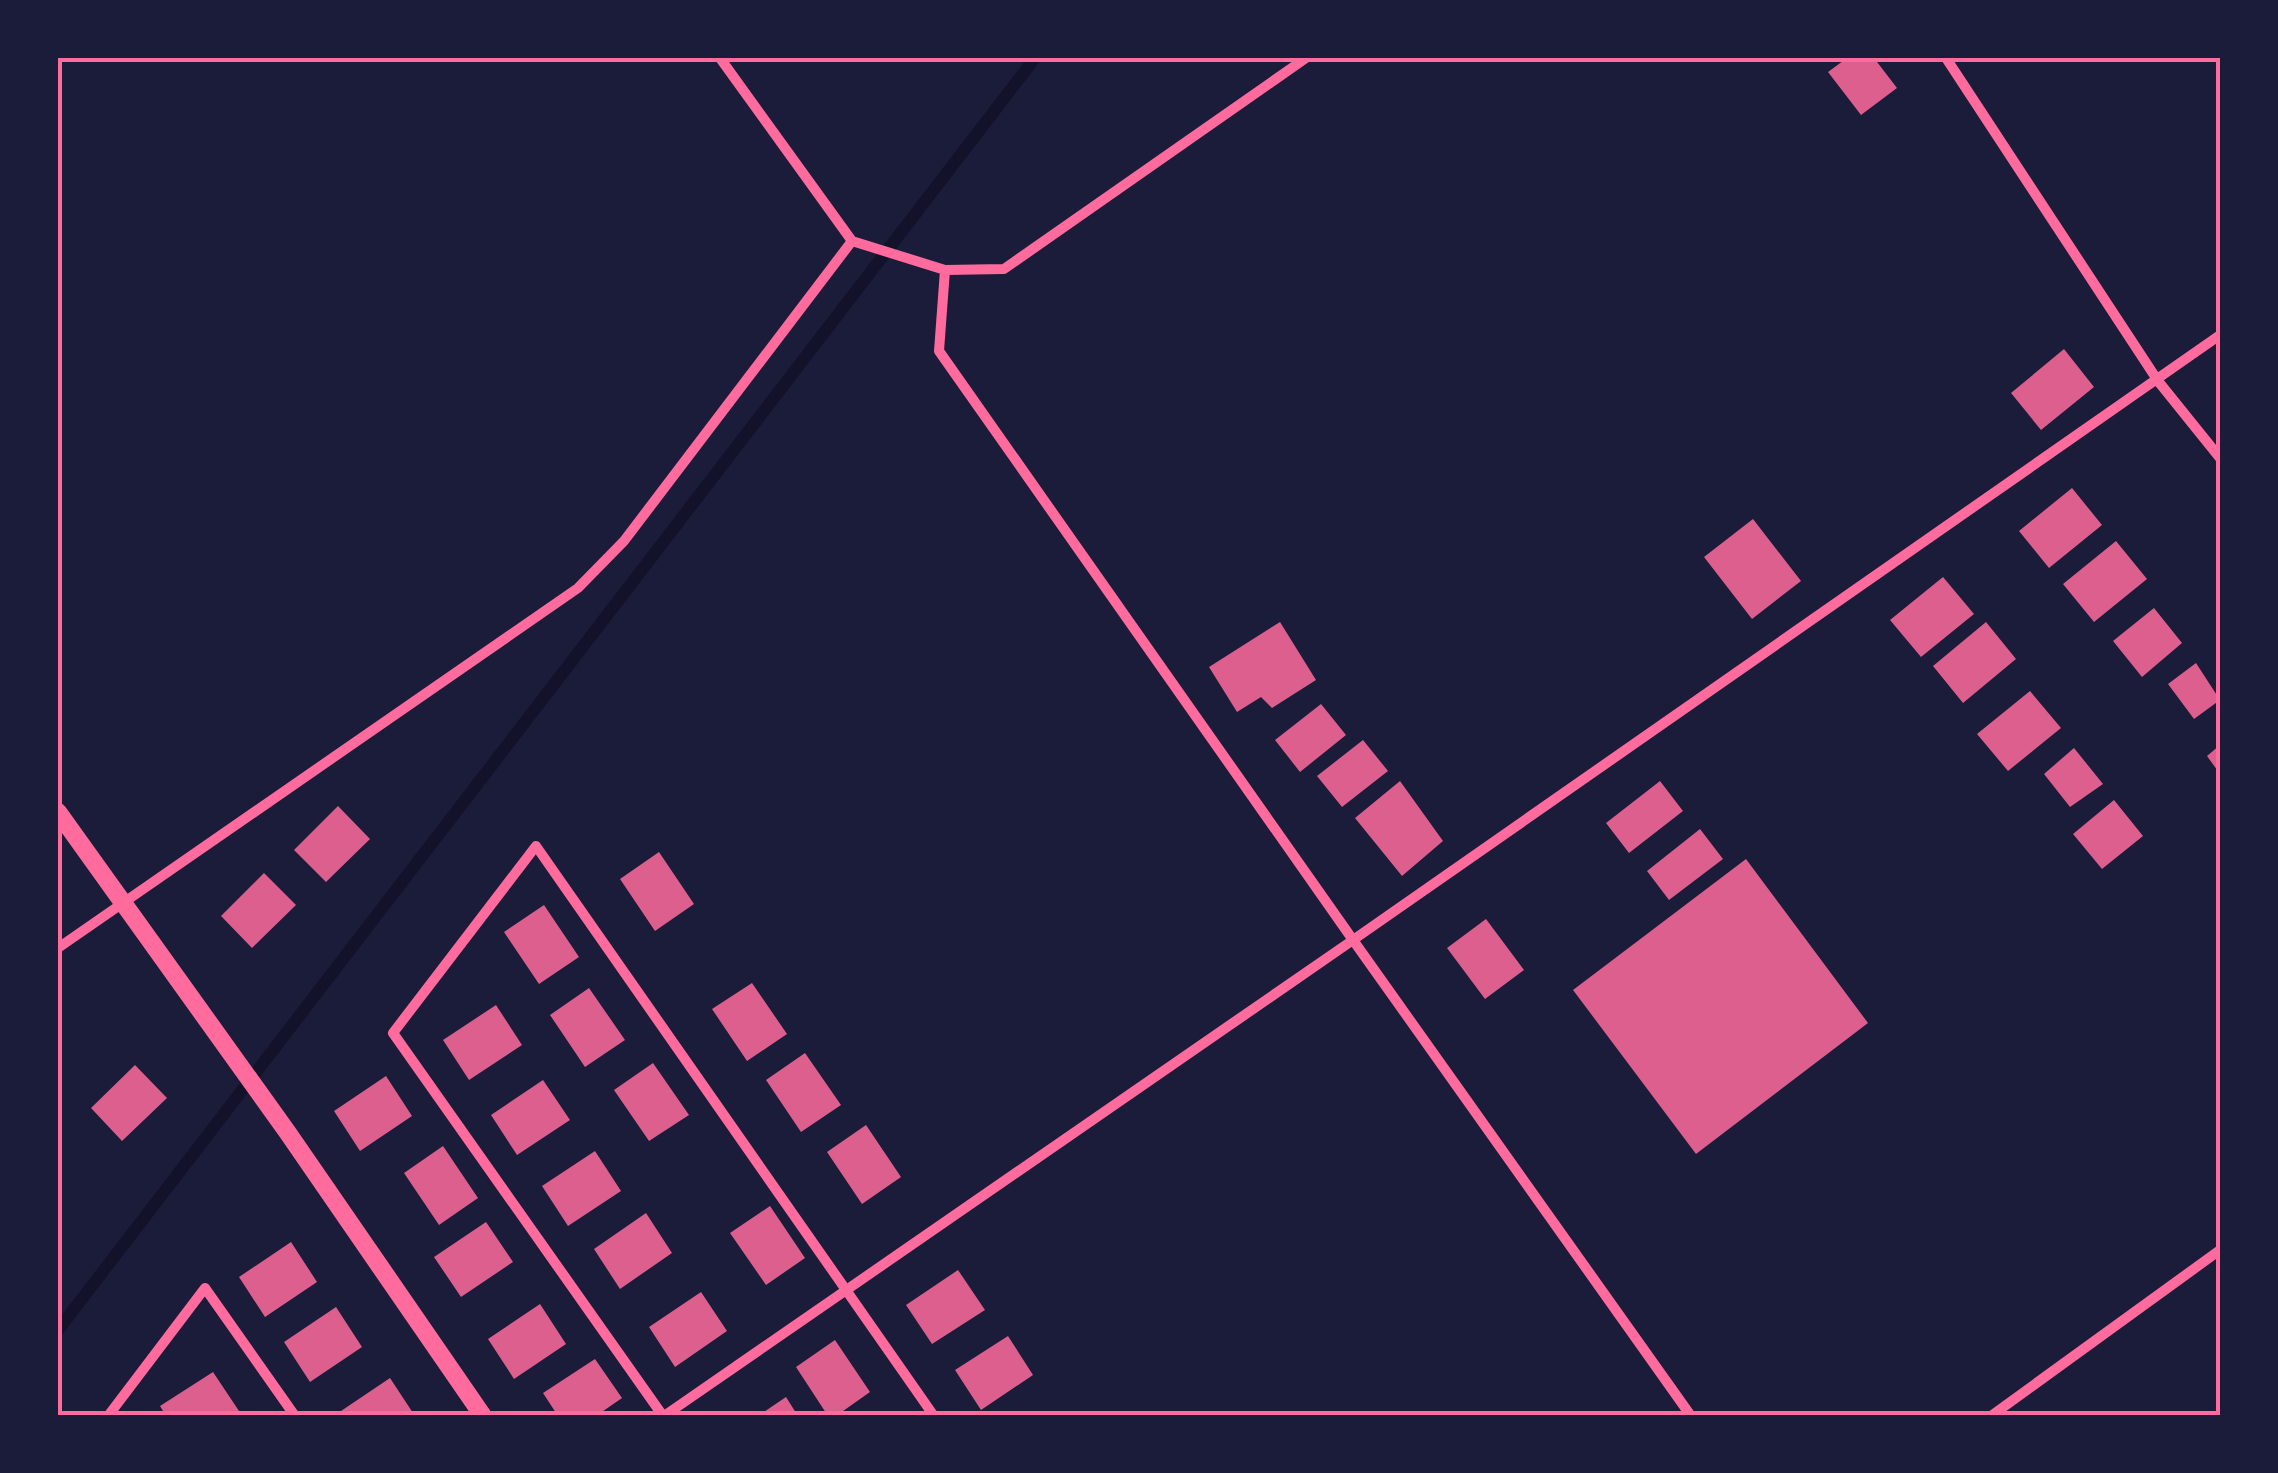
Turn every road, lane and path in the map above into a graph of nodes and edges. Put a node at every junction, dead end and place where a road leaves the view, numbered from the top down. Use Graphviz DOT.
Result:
graph roads {
  1 [pos="720,58"];
  2 [pos="1306,58"];
  3 [pos="1946,58"];
  4 [pos="852,241"];
  5 [pos="945,270"];
  6 [pos="2220,335"];
  7 [pos="2158,381"];
  8 [pos="2220,458"];
  9 [pos="58,812"];
  10 [pos="122,902"];
  11 [pos="1352,940"];
  12 [pos="58,948"];
  13 [pos="2220,1250"];
  14 [pos="843,1290"];
  15 [pos="108,1416"];
  16 [pos="295,1416"];
  17 [pos="483,1416"];
  18 [pos="664,1416"];
  19 [pos="934,1416"];
  20 [pos="1691,1416"];
  21 [pos="1991,1416"];
  1 -- 4 [label="street"];
  2 -- 5 [label="street"];
  3 -- 7 [label="street"];
  4 -- 5 [label="street"];
  4 -- 10 [label="street"];
  5 -- 11 [label="street"];
  6 -- 7 [label="street"];
  7 -- 8 [label="street"];
  7 -- 11 [label="street"];
  9 -- 10 [label="street"];
  10 -- 12 [label="street"];
  10 -- 17 [label="street"];
  11 -- 14 [label="street"];
  11 -- 20 [label="street"];
  13 -- 21 [label="street"];
  14 -- 18 [label="street"];
  14 -- 18 [label="street"];
  14 -- 19 [label="street"];
  15 -- 16 [label="street"];
}
